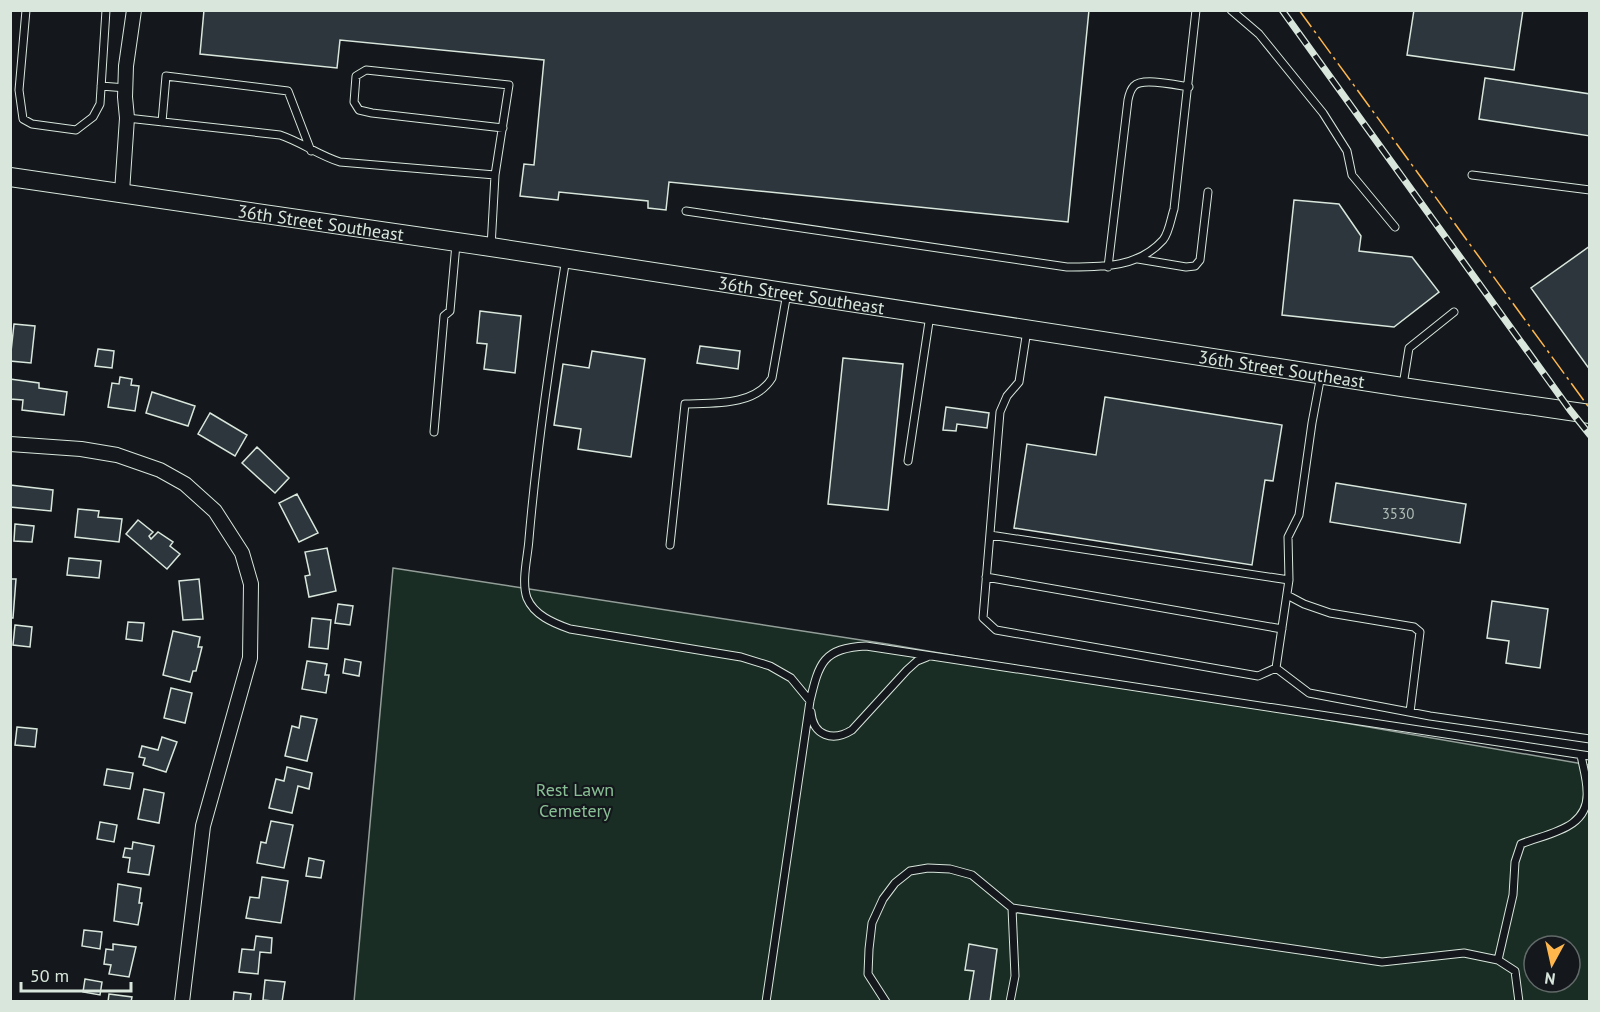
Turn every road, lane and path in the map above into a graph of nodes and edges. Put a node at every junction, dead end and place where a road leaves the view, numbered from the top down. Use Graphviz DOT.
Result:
graph roads {
  1 [pos="26,10"];
  2 [pos="106,10"];
  3 [pos="134,10"];
  4 [pos="1196,10"];
  5 [pos="1231,10"];
  6 [pos="101,86"];
  7 [pos="1188,87"];
  8 [pos="126,88"];
  9 [pos="127,118"];
  10 [pos="162,122"];
  11 [pos="503,128"];
  12 [pos="311,150"];
  13 [pos="495,175"];
  14 [pos="1473,175"];
  15 [pos="10,177"];
  16 [pos="1590,190"];
  17 [pos="122,192"];
  18 [pos="1208,192"];
  19 [pos="686,211"];
  20 [pos="1395,227"];
  21 [pos="456,242"];
  22 [pos="491,247"];
  23 [pos="566,258"];
  24 [pos="1138,259"];
  25 [pos="1108,267"];
  26 [pos="787,293"];
  27 [pos="1454,312"];
  28 [pos="930,315"];
  29 [pos="1027,330"];
  30 [pos="1321,375"];
  31 [pos="1402,387"];
  32 [pos="1590,414"];
  33 [pos="434,432"];
  34 [pos="10,444"];
  35 [pos="908,461"];
  36 [pos="990,535"];
  37 [pos="670,546"];
  38 [pos="986,577"];
  39 [pos="1289,580"];
  40 [pos="1287,595"];
  41 [pos="1282,628"];
  42 [pos="929,656"];
  43 [pos="1276,668"];
  44 [pos="810,700"];
  45 [pos="1410,712"];
  46 [pos="1590,739"];
  47 [pos="1581,754"];
  48 [pos="1590,756"];
  49 [pos="1012,908"];
  50 [pos="1498,960"];
  51 [pos="182,1002"];
  52 [pos="766,1002"];
  53 [pos="886,1002"];
  54 [pos="1010,1002"];
  55 [pos="1519,1002"];
  1 -- 6 [label="lane"];
  2 -- 6 [label="lane"];
  3 -- 8 [label="street"];
  4 -- 7 [label="lane"];
  5 -- 20 [label="lane"];
  6 -- 8 [label="lane"];
  7 -- 24 [label="lane"];
  7 -- 25 [label="lane"];
  8 -- 9 [label="street"];
  9 -- 10 [label="lane"];
  9 -- 17 [label="street"];
  10 -- 12 [label="lane"];
  10 -- 12 [label="lane"];
  11 -- 11 [label="lane"];
  11 -- 13 [label="lane"];
  12 -- 13 [label="lane"];
  13 -- 22 [label="lane"];
  14 -- 16 [label="lane"];
  15 -- 17 [label="street, 36th Street Southeast"];
  17 -- 21 [label="street, 36th Street Southeast"];
  18 -- 24 [label="lane"];
  19 -- 25 [label="lane"];
  21 -- 22 [label="street, 36th Street Southeast"];
  21 -- 33 [label="lane"];
  22 -- 23 [label="street, 36th Street Southeast"];
  23 -- 26 [label="street, 36th Street Southeast"];
  23 -- 44 [label="lane"];
  24 -- 25 [label="lane"];
  26 -- 28 [label="street, 36th Street Southeast"];
  26 -- 37 [label="lane"];
  27 -- 31 [label="lane"];
  28 -- 29 [label="street, 36th Street Southeast"];
  28 -- 35 [label="lane"];
  29 -- 30 [label="street, 36th Street Southeast"];
  29 -- 36 [label="lane"];
  30 -- 31 [label="street, 36th Street Southeast"];
  30 -- 39 [label="lane"];
  31 -- 32 [label="street, 36th Street Southeast"];
  34 -- 51 [label="street"];
  36 -- 38 [label="lane"];
  36 -- 39 [label="lane"];
  38 -- 41 [label="lane"];
  38 -- 43 [label="lane"];
  39 -- 40 [label="lane"];
  40 -- 41 [label="lane"];
  40 -- 45 [label="lane"];
  41 -- 43 [label="lane"];
  42 -- 44 [label="lane"];
  42 -- 44 [label="lane"];
  42 -- 47 [label="lane"];
  43 -- 45 [label="lane"];
  44 -- 52 [label="lane"];
  45 -- 46 [label="lane"];
  47 -- 48 [label="lane"];
  47 -- 50 [label="lane"];
  49 -- 50 [label="lane"];
  49 -- 53 [label="lane"];
  49 -- 54 [label="lane"];
  50 -- 55 [label="lane"];
}
